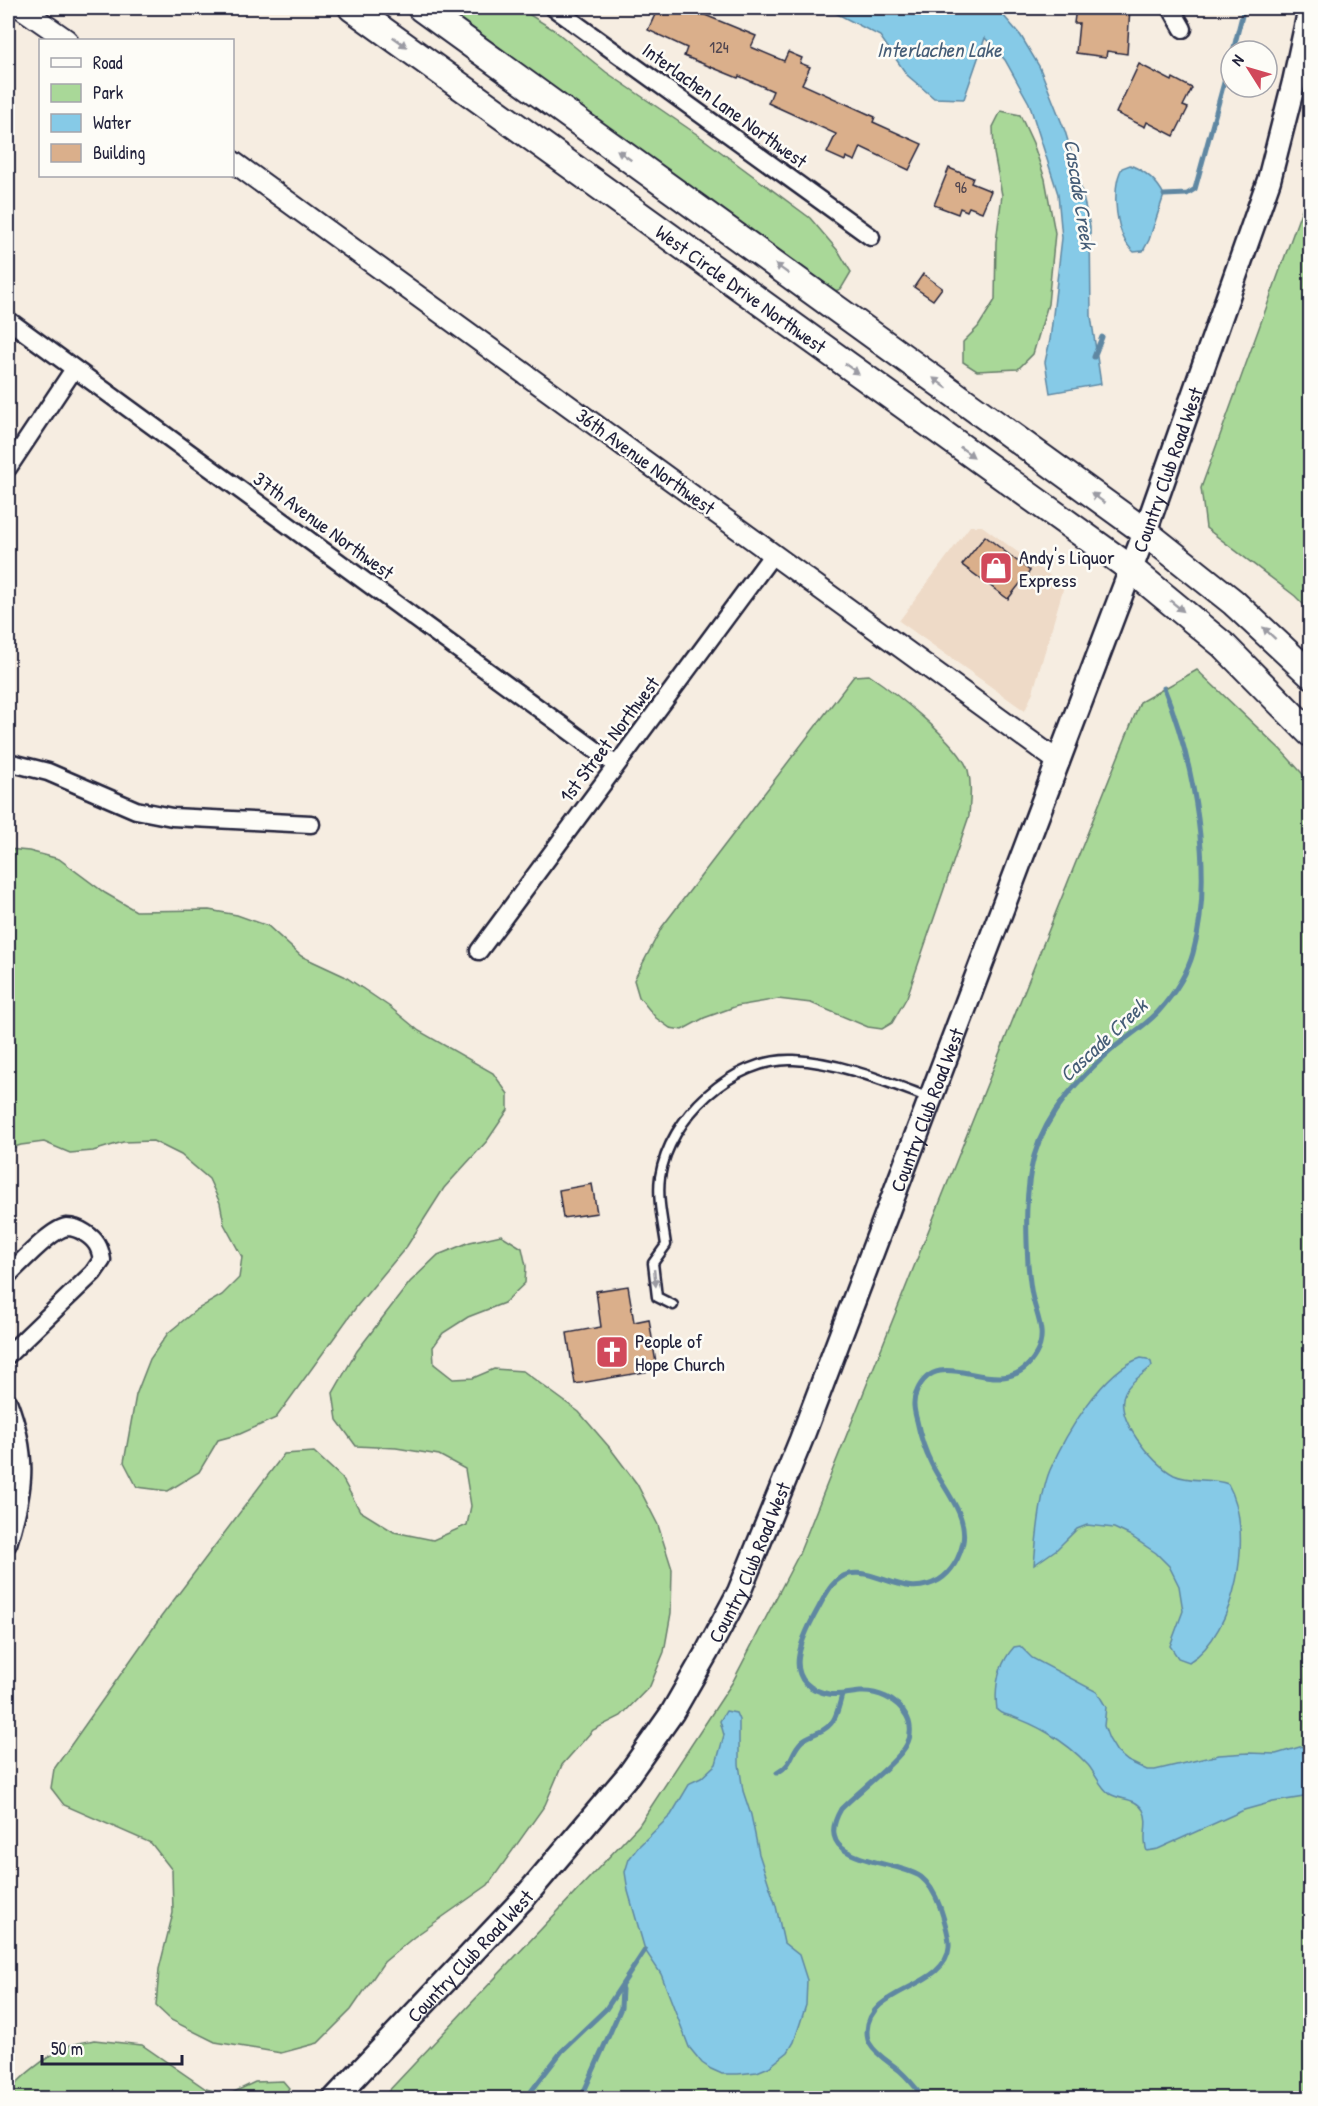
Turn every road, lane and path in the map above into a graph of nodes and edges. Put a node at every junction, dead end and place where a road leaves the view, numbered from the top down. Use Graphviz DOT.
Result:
graph roads {
  1 [pos="21,8"];
  2 [pos="352,8"];
  3 [pos="421,8"];
  4 [pos="554,8"];
  5 [pos="1171,8"];
  6 [pos="1310,8"];
  7 [pos="1183,29"];
  8 [pos="66,39"];
  9 [pos="234,162"];
  10 [pos="871,237"];
  11 [pos="8,320"];
  12 [pos="74,369"];
  13 [pos="8,468"];
  14 [pos="1145,532"];
  15 [pos="773,554"];
  16 [pos="1131,569"];
  17 [pos="1311,674"];
  18 [pos="1311,733"];
  19 [pos="8,762"];
  20 [pos="1059,762"];
  21 [pos="616,765"];
  22 [pos="311,824"];
  23 [pos="479,951"];
  24 [pos="930,1098"];
  25 [pos="8,1275"];
  26 [pos="673,1305"];
  27 [pos="8,1355"];
  28 [pos="8,1401"];
  29 [pos="8,1544"];
  30 [pos="334,2098"];
  1 -- 8 [label="street"];
  2 -- 16 [label="main road, West Circle Drive Northwest, one-way"];
  14 -- 3 [label="main road, West Circle Drive Northwest, one-way"];
  4 -- 10 [label="street, Interlachen Lane Northwest"];
  5 -- 7 [label="street"];
  6 -- 14 [label="main road, Country Club Road West"];
  9 -- 15 [label="street, 36th Avenue Northwest"];
  11 -- 12 [label="street, 37th Avenue Northwest"];
  12 -- 13 [label="street"];
  12 -- 21 [label="street, 37th Avenue Northwest"];
  14 -- 16 [label="main road, Country Club Road West"];
  17 -- 14 [label="main road, West Circle Drive Northwest, one-way"];
  15 -- 20 [label="street, 36th Avenue Northwest"];
  15 -- 21 [label="street, 1st Street Northwest"];
  16 -- 18 [label="main road, West Circle Drive Northwest, one-way"];
  16 -- 20 [label="main road, Country Club Road West"];
  19 -- 22 [label="street"];
  20 -- 24 [label="main road, Country Club Road West"];
  21 -- 23 [label="street, 1st Street Northwest"];
  24 -- 26 [label="lane, one-way"];
  24 -- 30 [label="main road, Country Club Road West"];
  25 -- 27 [label="street"];
  28 -- 29 [label="street"];
}
